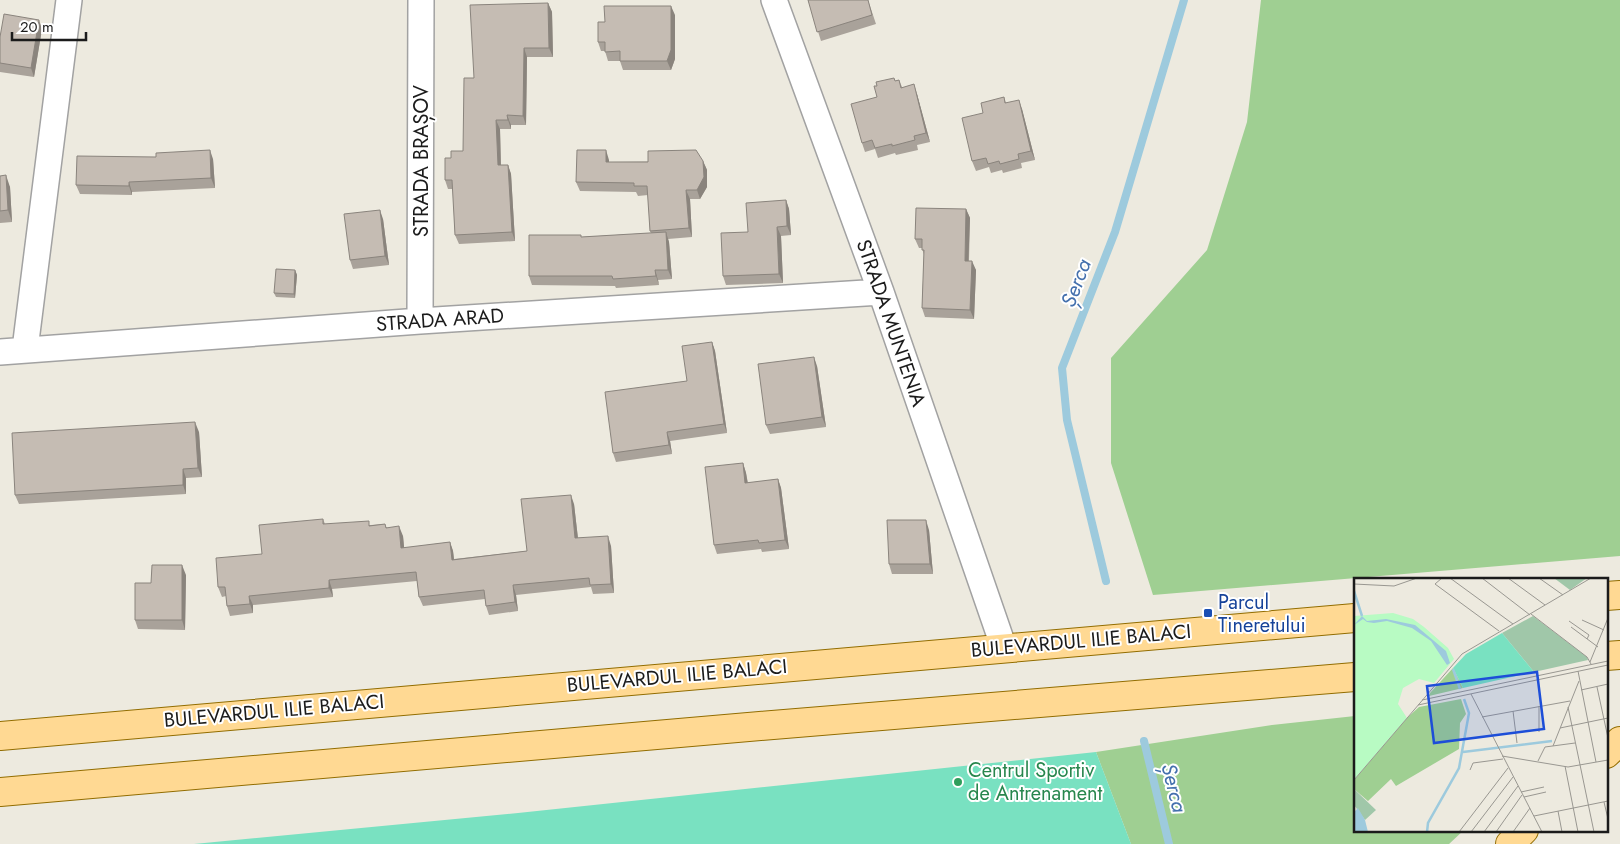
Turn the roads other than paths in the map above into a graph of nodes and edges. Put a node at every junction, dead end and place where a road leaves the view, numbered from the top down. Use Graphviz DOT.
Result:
graph roads {
  1 [pos="69,0"];
  2 [pos="421,0"];
  3 [pos="774,0"];
  4 [pos="881,292"];
  5 [pos="420,321"];
  6 [pos="24,350"];
  7 [pos="0,352"];
  8 [pos="1354,618"];
  9 [pos="1004,648"];
  10 [pos="1354,677"];
  11 [pos="0,736"];
  12 [pos="1620,741"];
  13 [pos="1608,752"];
  14 [pos="0,792"];
  15 [pos="1522,832"];
  16 [pos="1510,844"];
  1 -- 6 [label="street"];
  2 -- 5 [label="street, STRADA BRAȘOV"];
  3 -- 4 [label="street, STRADA MUNTENIA"];
  4 -- 5 [label="street, STRADA ARAD"];
  4 -- 9 [label="street, STRADA MUNTENIA"];
  5 -- 6 [label="street, STRADA ARAD"];
  6 -- 7 [label="street, STRADA ARAD"];
  8 -- 9 [label="main road, BULEVARDUL ILIE BALACI"];
  9 -- 11 [label="main road, BULEVARDUL ILIE BALACI"];
  10 -- 14 [label="main road"];
  12 -- 13 [label="main road"];
  15 -- 16 [label="main road"];
}
